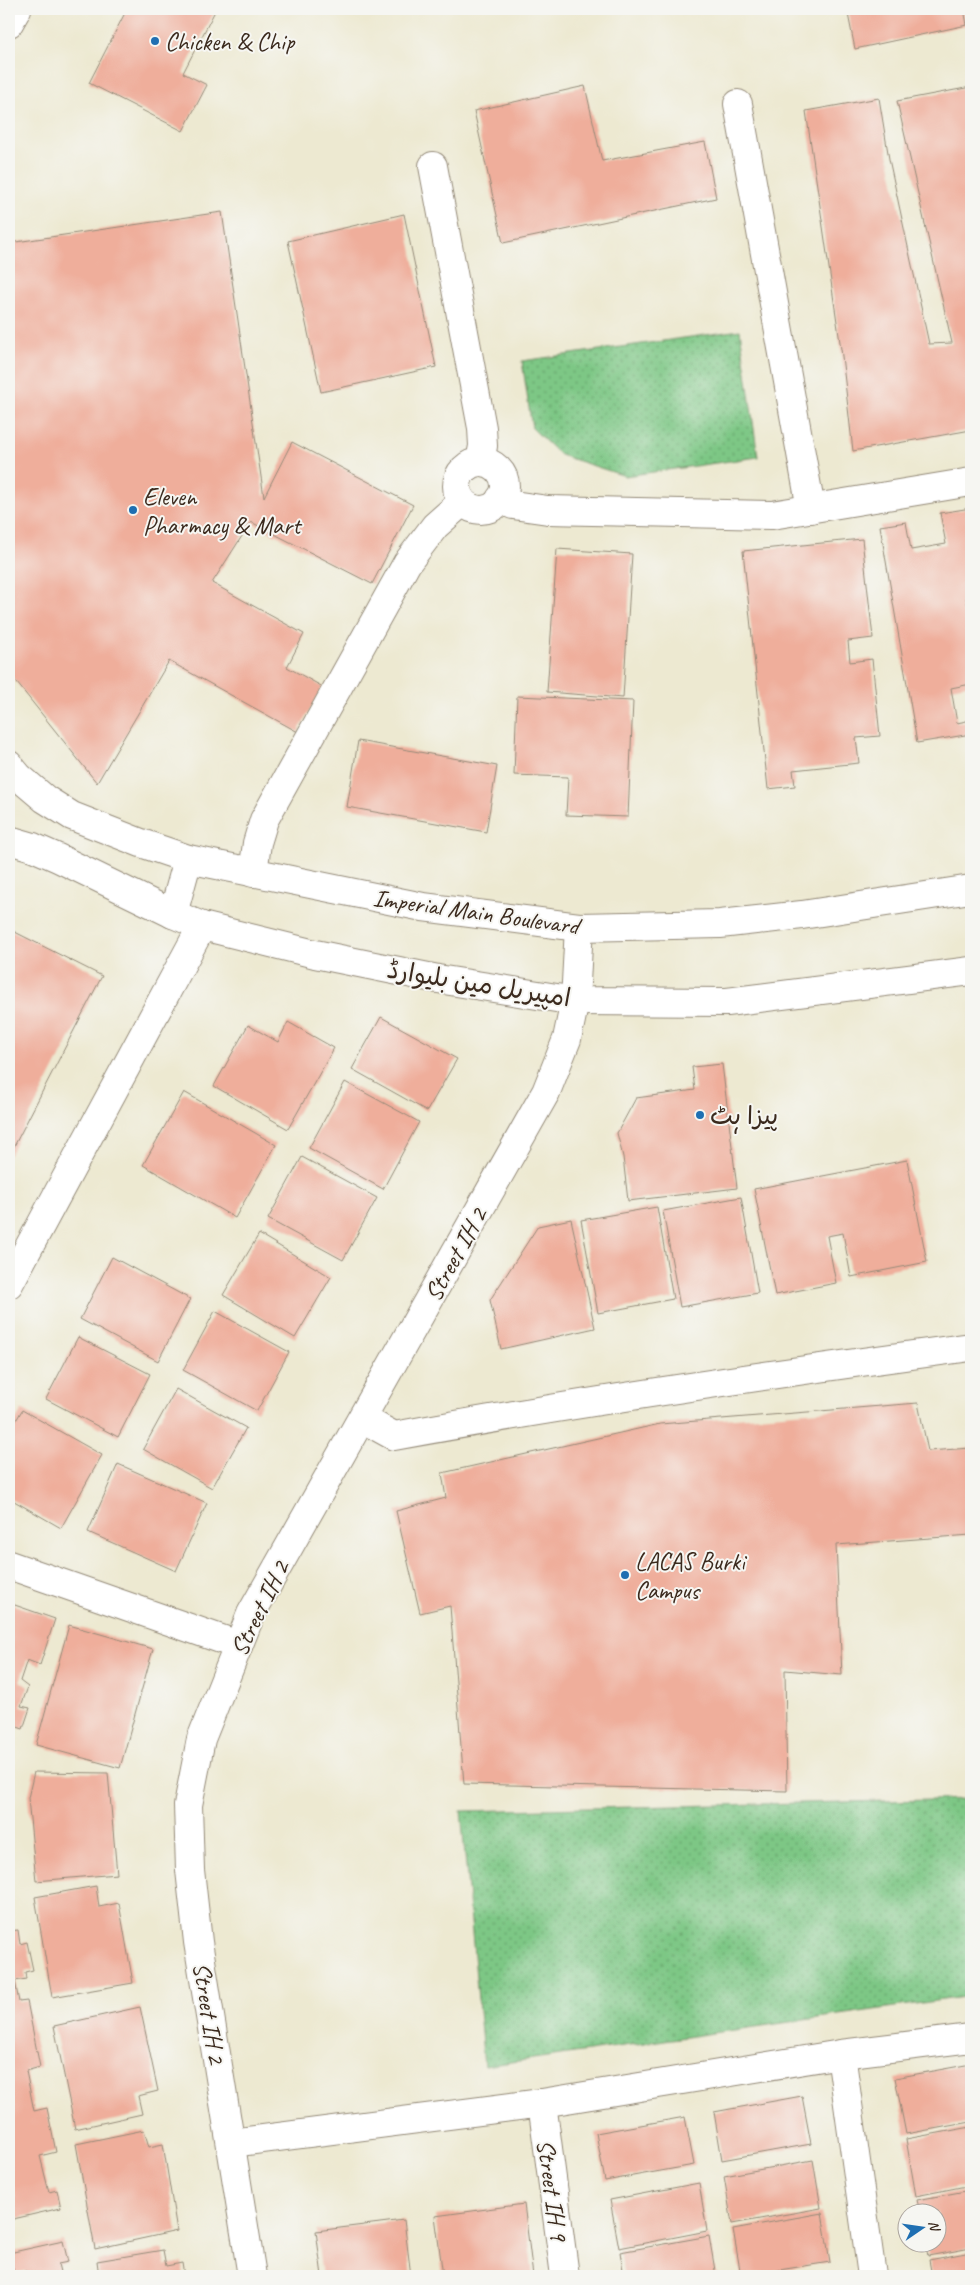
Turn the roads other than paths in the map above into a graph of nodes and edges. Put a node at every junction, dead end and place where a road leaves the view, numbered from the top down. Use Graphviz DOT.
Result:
graph roads {
  1 [pos="17,9"];
  2 [pos="9,24"];
  3 [pos="738,104"];
  4 [pos="434,166"];
  5 [pos="480,462"];
  6 [pos="971,482"];
  7 [pos="500,499"];
  8 [pos="462,502"];
  9 [pos="811,509"];
  10 [pos="9,764"];
  11 [pos="9,840"];
  12 [pos="188,859"];
  13 [pos="253,873"];
  14 [pos="971,889"];
  15 [pos="173,914"];
  16 [pos="202,926"];
  17 [pos="579,927"];
  18 [pos="971,971"];
  19 [pos="575,1001"];
  20 [pos="9,1284"];
  21 [pos="971,1347"];
  22 [pos="362,1418"];
  23 [pos="9,1565"];
  24 [pos="238,1645"];
  25 [pos="971,2038"];
  26 [pos="841,2054"];
  27 [pos="542,2103"];
  28 [pos="231,2143"];
  29 [pos="252,2276"];
  30 [pos="565,2276"];
  31 [pos="872,2276"];
  1 -- 2 [label="street"];
  3 -- 9 [label="street"];
  4 -- 5 [label="street"];
  5 -- 7 [label="street"];
  5 -- 8 [label="street"];
  6 -- 9 [label="street"];
  7 -- 8 [label="street"];
  7 -- 9 [label="street"];
  8 -- 13 [label="street"];
  10 -- 12 [label="street, Imperial Main Boulevard"];
  11 -- 15 [label="street, امپیریل مین بلیوارڈ"];
  12 -- 13 [label="street, Imperial Main Boulevard"];
  12 -- 15 [label="street"];
  13 -- 17 [label="street, Imperial Main Boulevard"];
  14 -- 17 [label="street, Imperial Main Boulevard"];
  15 -- 16 [label="street, امپیریل مین بلیوارڈ"];
  16 -- 19 [label="street, امپیریل مین بلیوارڈ"];
  16 -- 20 [label="street"];
  17 -- 19 [label="street, Street IH 2"];
  18 -- 19 [label="street, امپیریل مین بلیوارڈ"];
  19 -- 22 [label="street, Street IH 2"];
  21 -- 22 [label="street"];
  22 -- 24 [label="street, Street IH 2"];
  23 -- 24 [label="street"];
  24 -- 28 [label="street, Street IH 2"];
  25 -- 26 [label="street"];
  26 -- 27 [label="street"];
  26 -- 31 [label="street"];
  27 -- 28 [label="street"];
  27 -- 30 [label="street, Street IH 9"];
  28 -- 29 [label="street, Street IH 2"];
}
